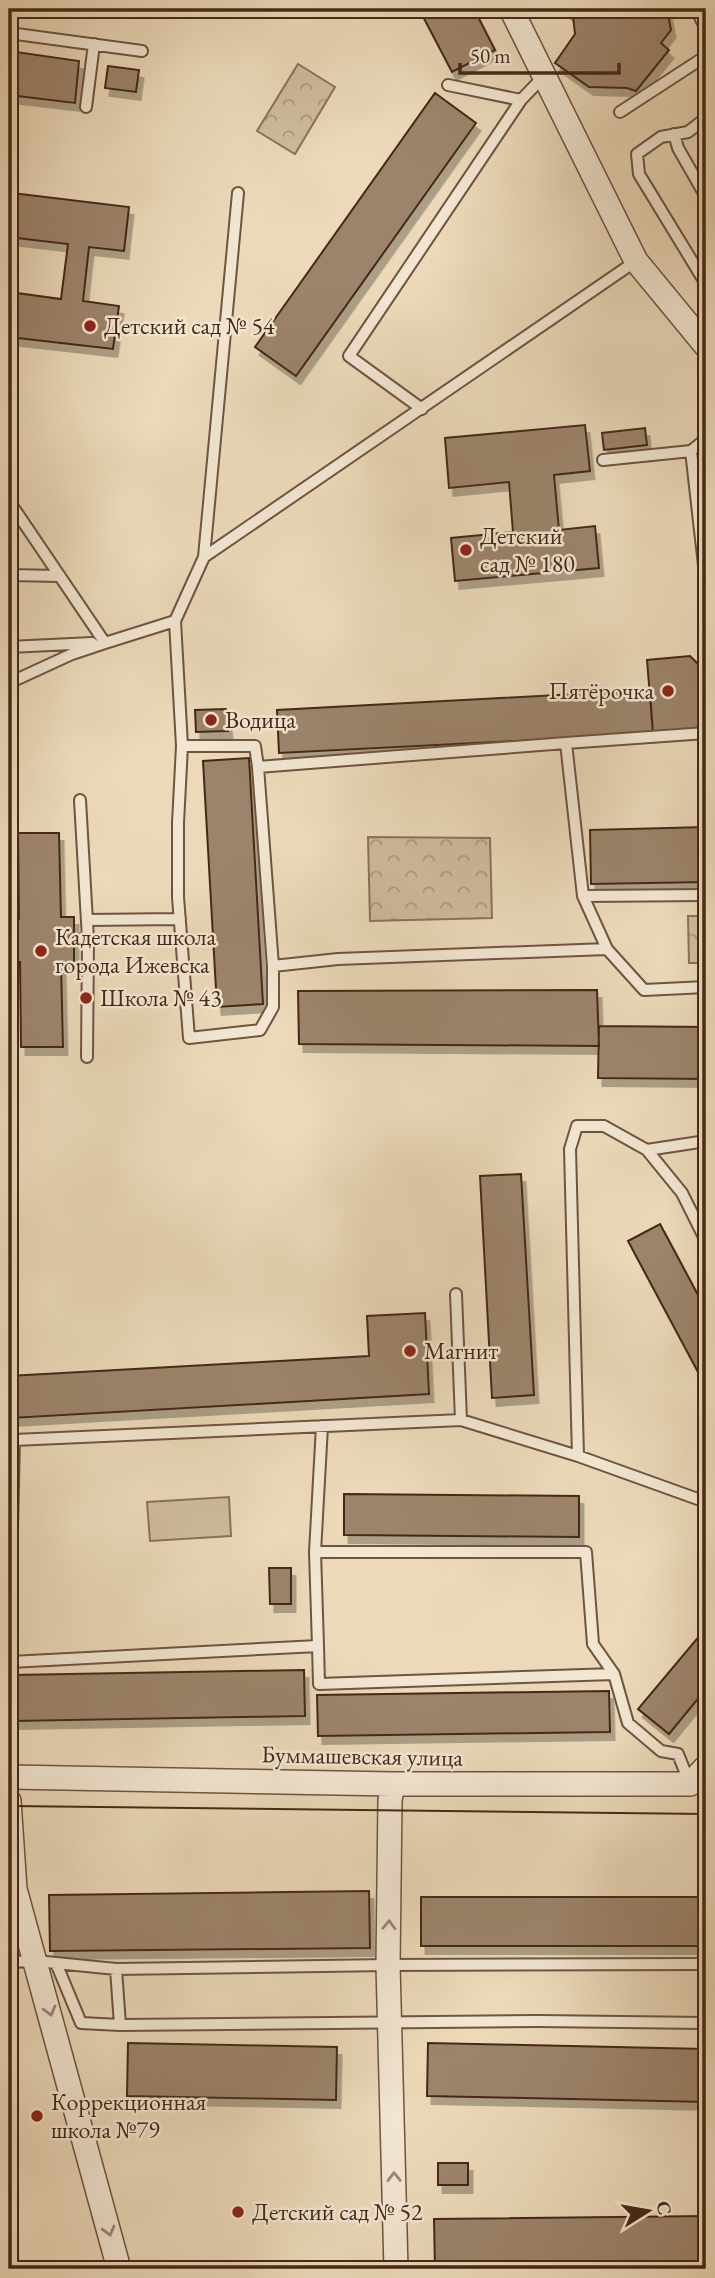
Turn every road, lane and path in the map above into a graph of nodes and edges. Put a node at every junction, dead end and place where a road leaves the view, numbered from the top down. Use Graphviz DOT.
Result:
graph roads {
  1 [pos="511,9"];
  2 [pos="696,9"];
  3 [pos="706,29"];
  4 [pos="9,33"];
  5 [pos="94,44"];
  6 [pos="142,51"];
  7 [pos="706,56"];
  8 [pos="544,76"];
  9 [pos="448,85"];
  10 [pos="522,100"];
  11 [pos="86,107"];
  12 [pos="620,112"];
  13 [pos="706,118"];
  14 [pos="674,134"];
  15 [pos="238,193"];
  16 [pos="706,197"];
  17 [pos="636,261"];
  18 [pos="706,284"];
  19 [pos="704,339"];
  20 [pos="422,409"];
  21 [pos="706,439"];
  22 [pos="691,451"];
  23 [pos="603,460"];
  24 [pos="9,501"];
  25 [pos="204,557"];
  26 [pos="9,575"];
  27 [pos="60,576"];
  28 [pos="706,583"];
  29 [pos="175,621"];
  30 [pos="105,643"];
  31 [pos="9,647"];
  32 [pos="9,683"];
  33 [pos="706,733"];
  34 [pos="566,743"];
  35 [pos="182,746"];
  36 [pos="258,767"];
  37 [pos="80,800"];
  38 [pos="706,895"];
  39 [pos="583,896"];
  40 [pos="180,919"];
  41 [pos="87,920"];
  42 [pos="88,939"];
  43 [pos="74,940"];
  44 [pos="607,949"];
  45 [pos="273,966"];
  46 [pos="706,987"];
  47 [pos="87,1057"];
  48 [pos="706,1141"];
  49 [pos="647,1150"];
  50 [pos="706,1241"];
  51 [pos="456,1294"];
  52 [pos="461,1420"];
  53 [pos="322,1426"];
  54 [pos="578,1456"];
  55 [pos="706,1502"];
  56 [pos="315,1552"];
  57 [pos="318,1646"];
  58 [pos="10,1663"];
  59 [pos="614,1674"];
  60 [pos="706,1767"];
  61 [pos="9,1777"];
  62 [pos="393,1784"];
  63 [pos="698,1785"];
  64 [pos="9,1801"];
  65 [pos="10,1962"];
  66 [pos="46,1962"];
  67 [pos="706,1964"];
  68 [pos="388,1965"];
  69 [pos="116,1969"];
  70 [pos="390,2022"];
  71 [pos="706,2023"];
  72 [pos="120,2025"];
  73 [pos="11,2121"];
  74 [pos="119,2269"];
  75 [pos="396,2269"];
  1 -- 8 [label="street"];
  2 -- 3 [label="lane"];
  4 -- 5 [label="lane"];
  5 -- 6 [label="lane"];
  5 -- 11 [label="lane"];
  7 -- 12 [label="lane"];
  8 -- 10 [label="lane"];
  8 -- 17 [label="street"];
  9 -- 10 [label="lane"];
  10 -- 20 [label="lane"];
  13 -- 14 [label="lane"];
  14 -- 16 [label="lane"];
  14 -- 18 [label="lane"];
  15 -- 25 [label="lane"];
  17 -- 19 [label="street"];
  17 -- 20 [label="lane"];
  20 -- 25 [label="lane"];
  21 -- 22 [label="lane"];
  22 -- 23 [label="lane"];
  22 -- 28 [label="lane"];
  24 -- 27 [label="lane"];
  25 -- 29 [label="lane"];
  26 -- 27 [label="lane"];
  27 -- 30 [label="lane"];
  29 -- 30 [label="lane"];
  29 -- 35 [label="lane"];
  30 -- 31 [label="lane"];
  30 -- 32 [label="lane"];
  33 -- 34 [label="lane"];
  34 -- 36 [label="lane"];
  34 -- 39 [label="lane"];
  35 -- 36 [label="lane"];
  35 -- 40 [label="lane"];
  36 -- 45 [label="lane"];
  37 -- 41 [label="lane"];
  38 -- 39 [label="lane"];
  39 -- 44 [label="lane"];
  40 -- 41 [label="lane"];
  40 -- 45 [label="lane"];
  41 -- 42 [label="lane"];
  42 -- 43 [label="lane"];
  42 -- 47 [label="lane"];
  44 -- 45 [label="lane"];
  44 -- 46 [label="lane"];
  48 -- 49 [label="lane"];
  49 -- 50 [label="lane"];
  49 -- 54 [label="lane"];
  51 -- 52 [label="lane"];
  52 -- 53 [label="lane"];
  52 -- 54 [label="lane"];
  53 -- 56 [label="lane"];
  53 -- 58 [label="lane"];
  54 -- 55 [label="lane"];
  56 -- 57 [label="lane"];
  56 -- 59 [label="lane"];
  57 -- 58 [label="lane"];
  57 -- 59 [label="lane"];
  59 -- 63 [label="lane"];
  60 -- 63 [label="street"];
  61 -- 62 [label="street, Буммашевская улица"];
  62 -- 63 [label="street, Буммашевская улица"];
  68 -- 62 [label="street, one-way"];
  64 -- 66 [label="street"];
  65 -- 66 [label="lane"];
  65 -- 73 [label="lane"];
  66 -- 69 [label="lane"];
  66 -- 72 [label="lane"];
  66 -- 74 [label="street, one-way"];
  67 -- 68 [label="lane"];
  68 -- 69 [label="lane"];
  68 -- 70 [label="street"];
  69 -- 72 [label="lane"];
  70 -- 71 [label="lane"];
  70 -- 72 [label="lane"];
  75 -- 70 [label="street, one-way"];
}
